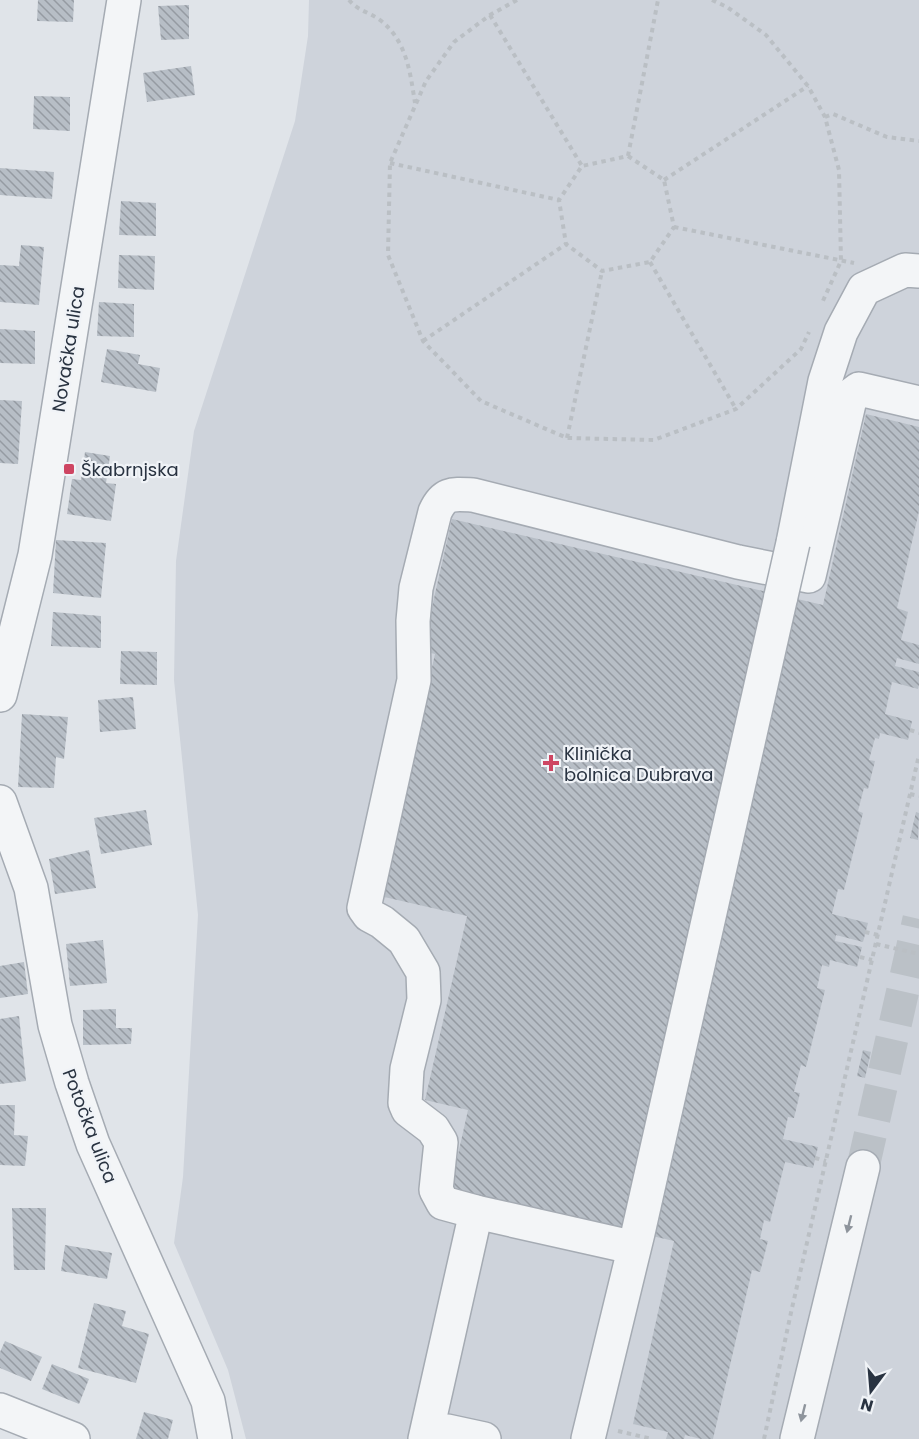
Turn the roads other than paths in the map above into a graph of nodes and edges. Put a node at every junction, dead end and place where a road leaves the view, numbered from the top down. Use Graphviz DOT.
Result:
graph roads {
  1 [pos="124,0"];
  2 [pos="919,271"];
  3 [pos="919,403"];
  4 [pos="0,695"];
  5 [pos="0,802"];
  6 [pos="862,1167"];
  7 [pos="476,1212"];
  8 [pos="618,1244"];
  9 [pos="0,1410"];
  10 [pos="590,1432"];
  11 [pos="73,1439"];
  12 [pos="215,1439"];
  13 [pos="425,1439"];
  14 [pos="432,1439"];
  15 [pos="484,1439"];
  16 [pos="796,1439"];
  1 -- 4 [label="street, Novačka ulica"];
  2 -- 10 [label="street, bridge"];
  3 -- 7 [label="street"];
  5 -- 12 [label="street, Potočka ulica"];
  6 -- 16 [label="street, one-way"];
  7 -- 8 [label="street"];
  7 -- 13 [label="street"];
  9 -- 11 [label="street"];
  14 -- 15 [label="street"];
}
